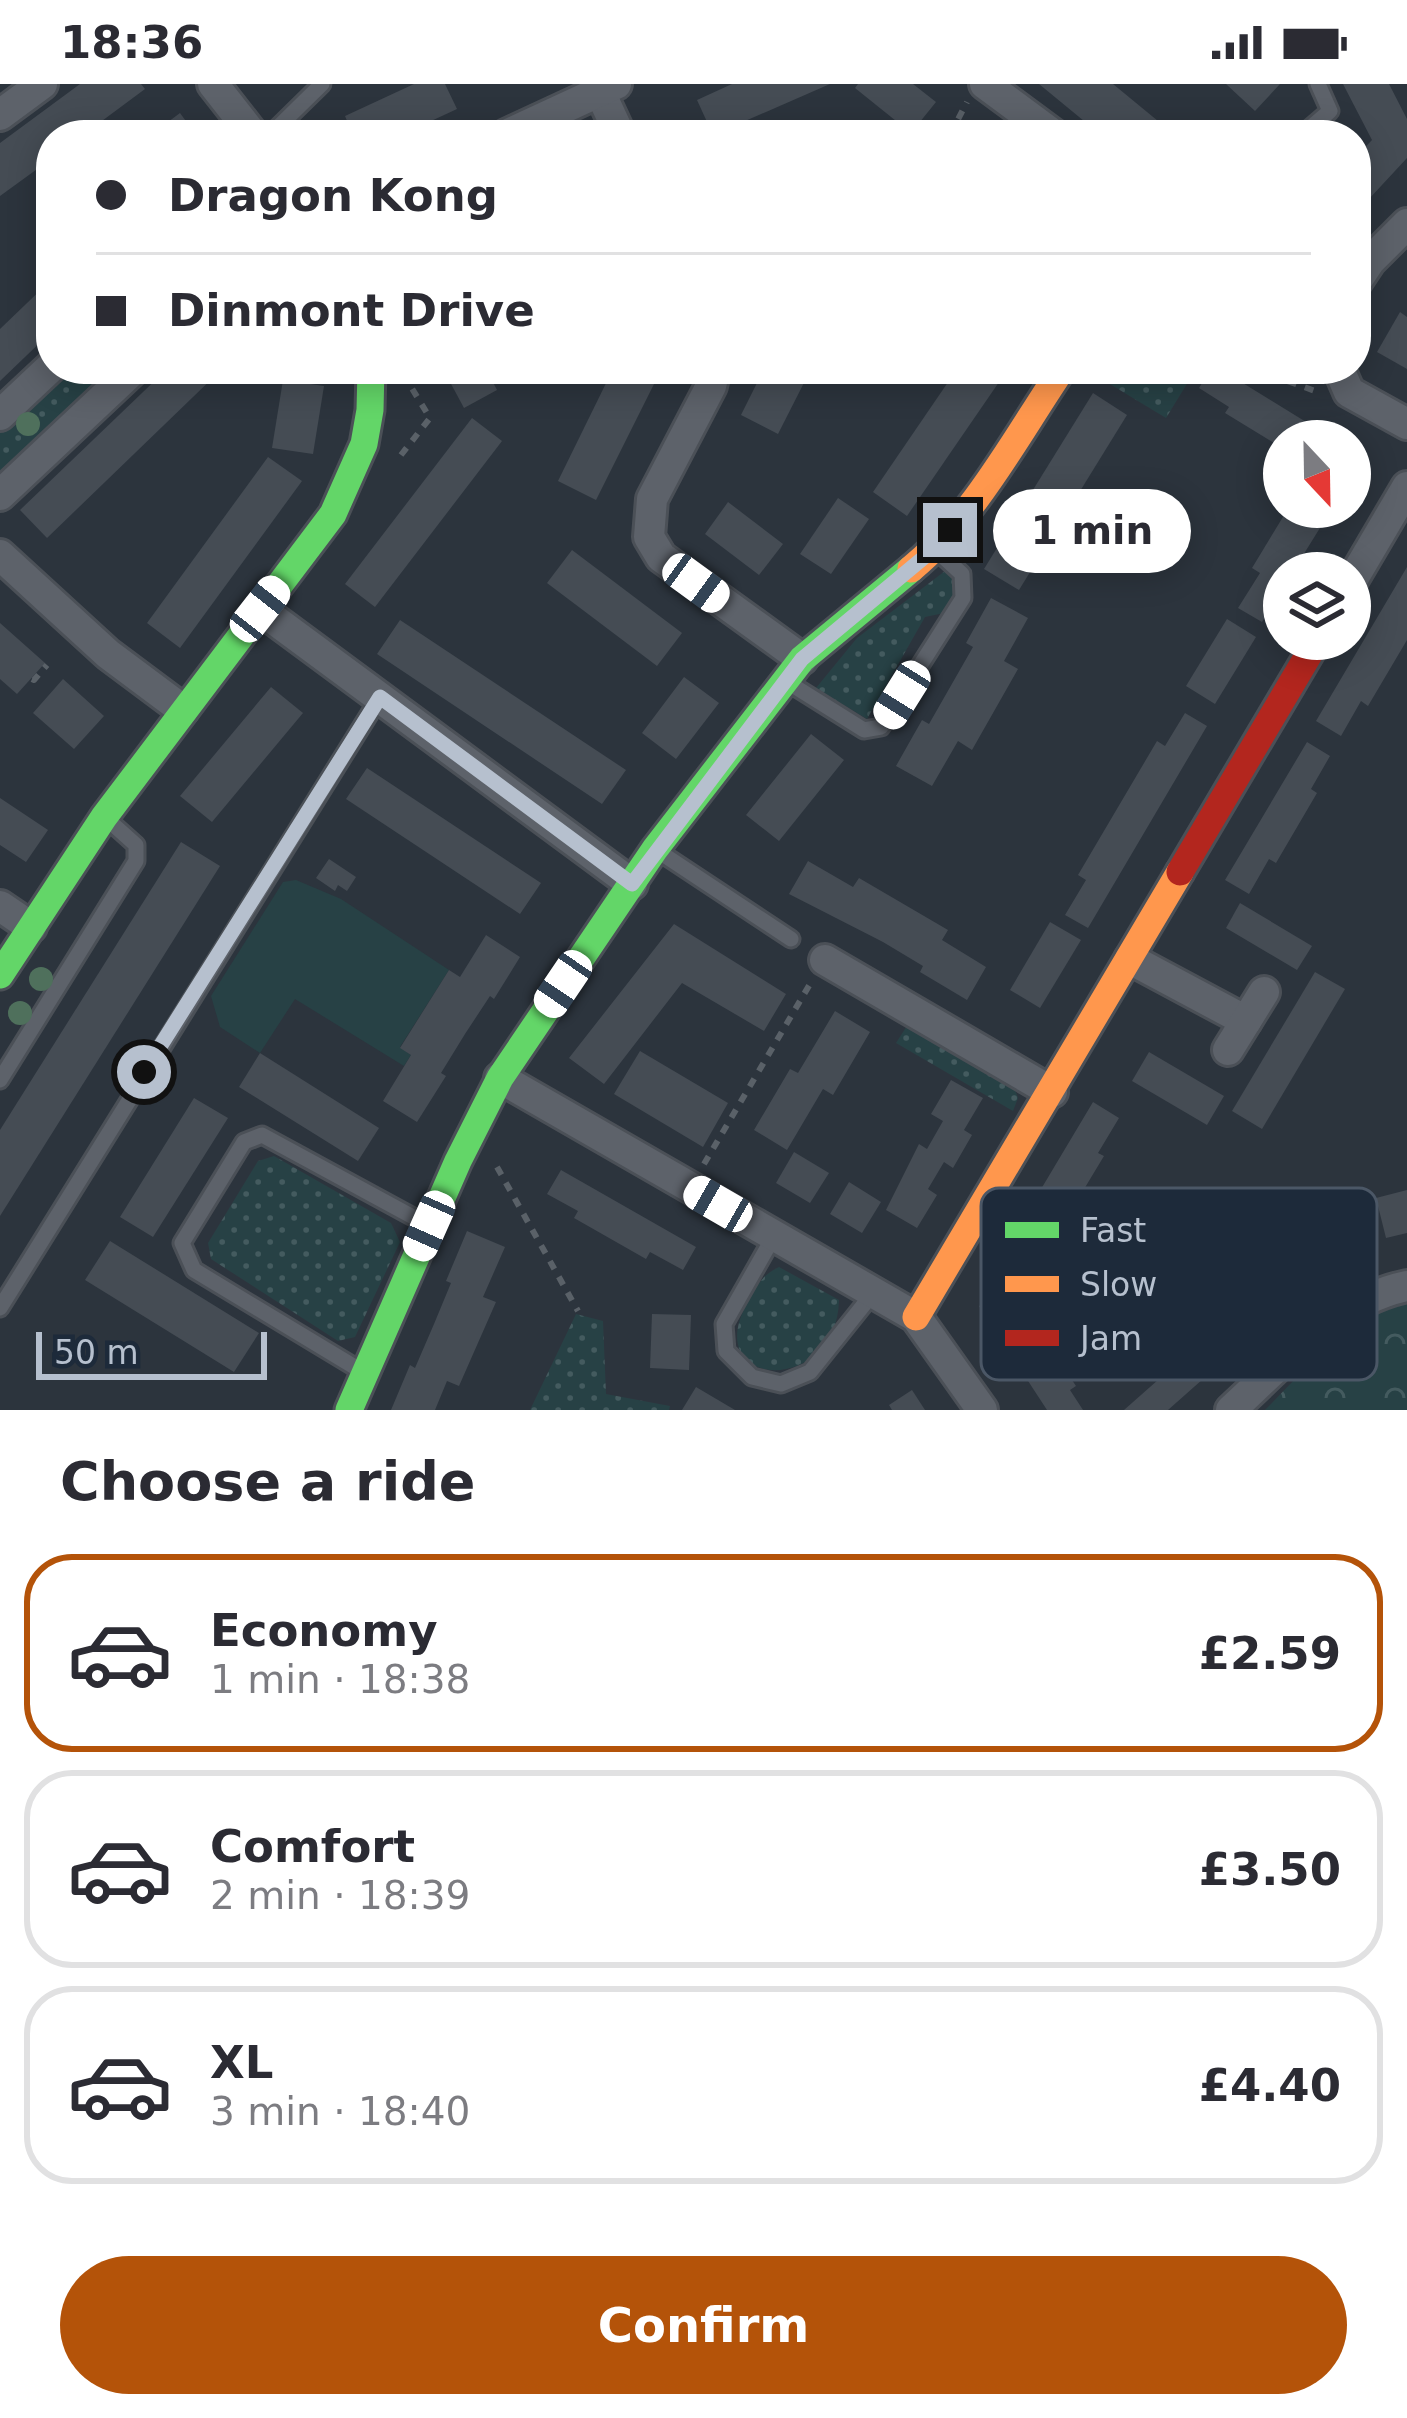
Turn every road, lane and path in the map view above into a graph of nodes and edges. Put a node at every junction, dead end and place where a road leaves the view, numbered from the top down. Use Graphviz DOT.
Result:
graph roads {
  1 [pos="42,84"];
  2 [pos="213,84"];
  3 [pos="322,84"];
  4 [pos="1318,84"];
  5 [pos="608,88"];
  6 [pos="977,92"];
  7 [pos="0,115"];
  8 [pos="241,120"];
  9 [pos="285,120"];
  10 [pos="539,120"];
  11 [pos="616,120"];
  12 [pos="959,120"];
  13 [pos="1027,120"];
  14 [pos="1320,120"];
  15 [pos="1407,224"];
  16 [pos="1371,260"];
  17 [pos="36,381"];
  18 [pos="118,384"];
  19 [pos="371,384"];
  20 [pos="711,384"];
  21 [pos="1052,384"];
  22 [pos="1295,384"];
  23 [pos="1335,384"];
  24 [pos="1350,384"];
  25 [pos="0,415"];
  26 [pos="1407,424"];
  27 [pos="1407,487"];
  28 [pos="0,495"];
  29 [pos="934,549"];
  30 [pos="1369,552"];
  31 [pos="0,555"];
  32 [pos="260,609"];
  33 [pos="1306,660"];
  34 [pos="47,665"];
  35 [pos="794,670"];
  36 [pos="32,679"];
  37 [pos="380,697"];
  38 [pos="183,710"];
  39 [pos="104,817"];
  40 [pos="655,849"];
  41 [pos="632,884"];
  42 [pos="0,906"];
  43 [pos="31,927"];
  44 [pos="791,939"];
  45 [pos="1130,959"];
  46 [pos="825,960"];
  47 [pos="0,975"];
  48 [pos="1264,992"];
  49 [pos="1246,1021"];
  50 [pos="1228,1049"];
  51 [pos="500,1078"];
  52 [pos="0,1080"];
  53 [pos="1052,1092"];
  54 [pos="474,1127"];
  55 [pos="690,1187"];
  56 [pos="994,1188"];
  57 [pos="981,1209"];
  58 [pos="429,1226"];
  59 [pos="773,1236"];
  60 [pos="1407,1286"];
  61 [pos="874,1292"];
  62 [pos="1377,1293"];
  63 [pos="0,1308"];
  64 [pos="578,1311"];
  65 [pos="916,1317"];
  66 [pos="364,1373"];
  67 [pos="1264,1380"];
  68 [pos="349,1410"];
  69 [pos="982,1410"];
  70 [pos="1231,1410"];
  1 -- 7 [label="street"];
  2 -- 8 [label="street"];
  3 -- 9 [label="lane"];
  4 -- 14 [label="lane"];
  5 -- 10 [label="street"];
  5 -- 11 [label="street"];
  6 -- 12 [label="path"];
  6 -- 13 [label="street"];
  15 -- 16 [label="street"];
  17 -- 25 [label="street"];
  18 -- 28 [label="street"];
  19 -- 32 [label="street"];
  20 -- 35 [label="street"];
  21 -- 29 [label="street"];
  22 -- 23 [label="path"];
  24 -- 26 [label="street"];
  27 -- 30 [label="street"];
  29 -- 35 [label="street"];
  29 -- 35 [label="lane"];
  31 -- 38 [label="street"];
  32 -- 37 [label="street"];
  32 -- 38 [label="street"];
  33 -- 45 [label="street"];
  34 -- 36 [label="path"];
  35 -- 40 [label="street"];
  37 -- 41 [label="street"];
  37 -- 63 [label="lane"];
  38 -- 39 [label="street"];
  39 -- 43 [label="street"];
  39 -- 52 [label="lane"];
  40 -- 41 [label="street"];
  40 -- 44 [label="lane"];
  41 -- 51 [label="street"];
  42 -- 43 [label="street"];
  43 -- 47 [label="street"];
  45 -- 49 [label="street"];
  45 -- 53 [label="street"];
  46 -- 53 [label="street"];
  46 -- 55 [label="path"];
  48 -- 49 [label="street"];
  49 -- 50 [label="street"];
  51 -- 54 [label="street"];
  51 -- 55 [label="street"];
  53 -- 56 [label="street"];
  54 -- 58 [label="street"];
  54 -- 64 [label="path"];
  55 -- 59 [label="street"];
  57 -- 65 [label="street"];
  58 -- 66 [label="street"];
  58 -- 66 [label="lane"];
  59 -- 61 [label="street"];
  59 -- 61 [label="lane"];
  60 -- 62 [label="street"];
  61 -- 65 [label="street"];
  65 -- 69 [label="street"];
  66 -- 68 [label="street"];
  67 -- 70 [label="street"];
}
